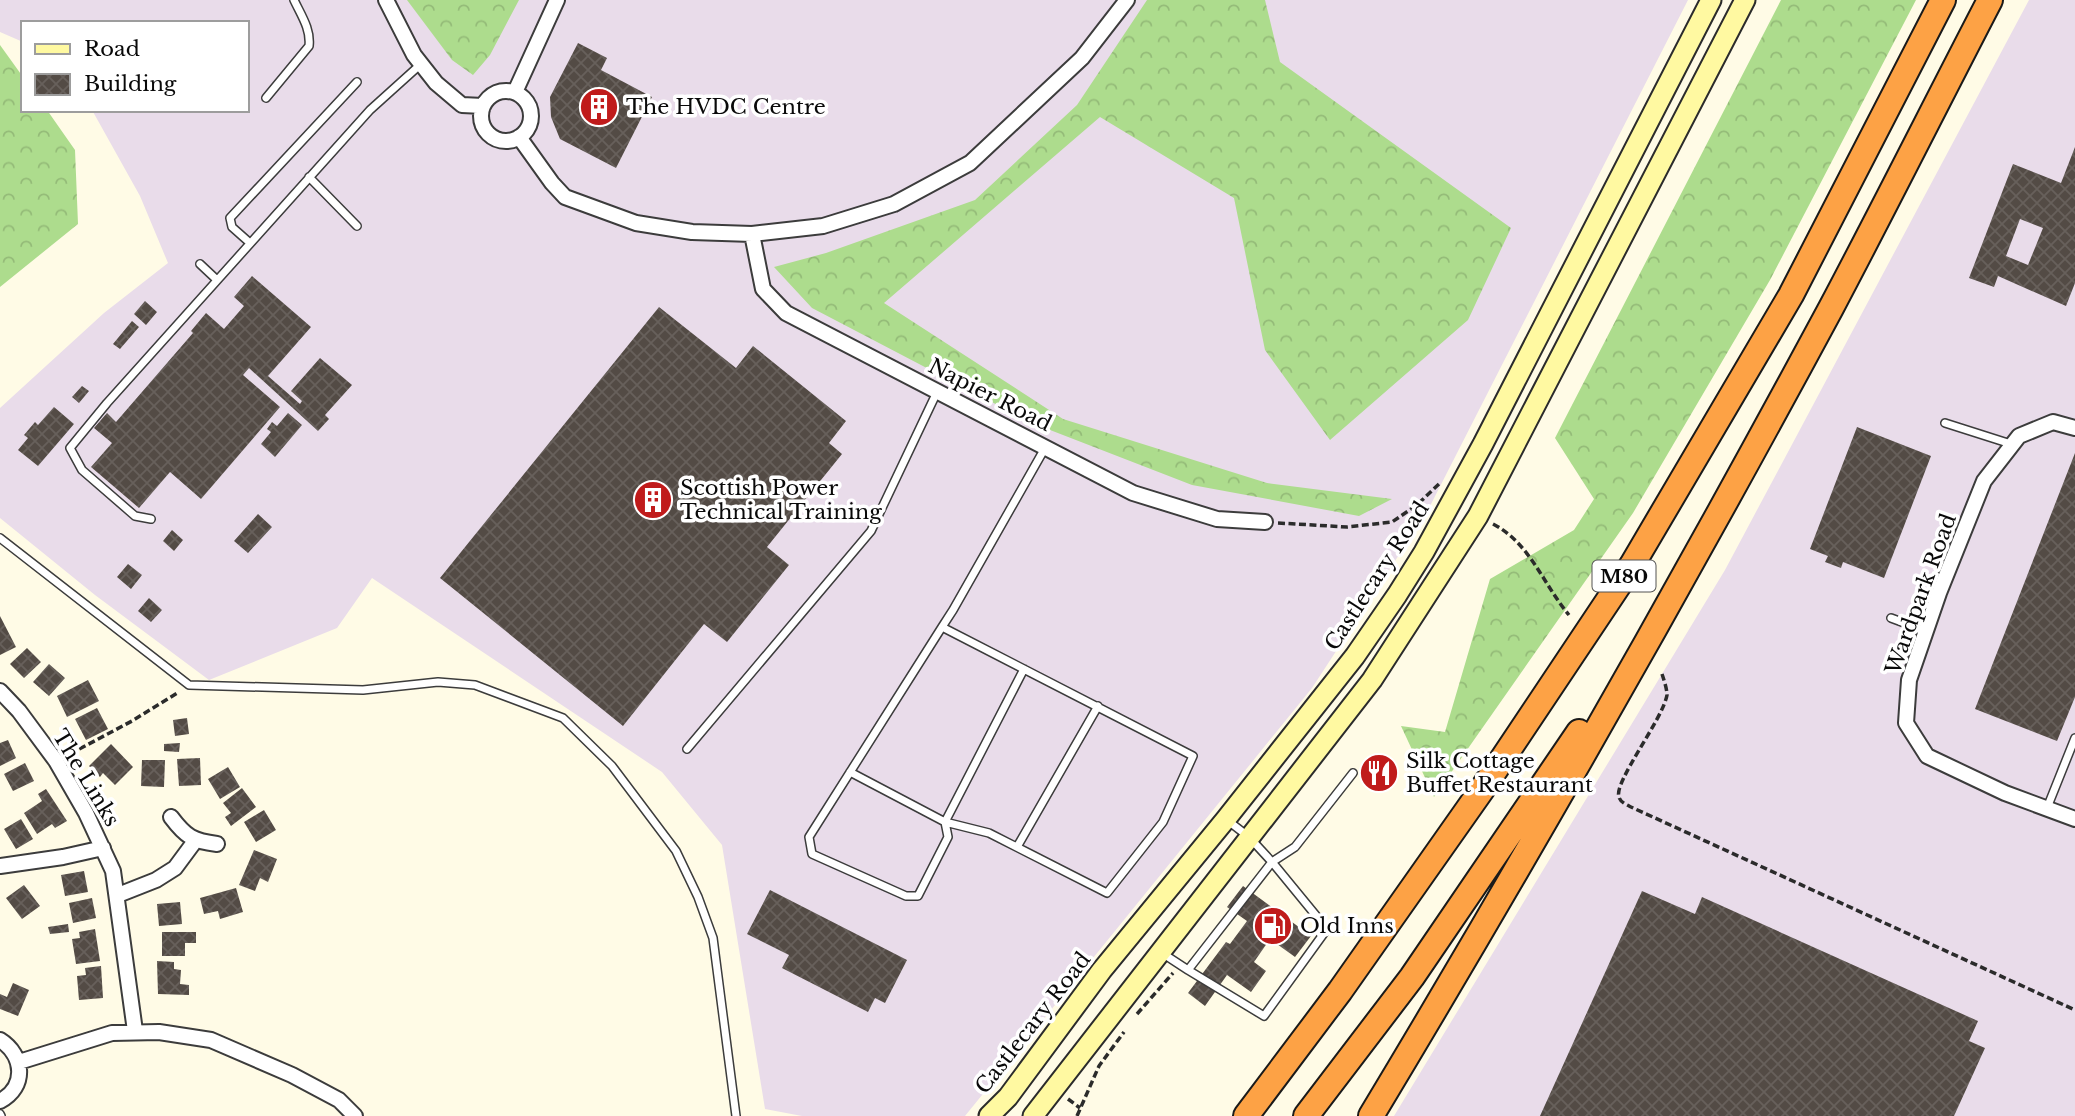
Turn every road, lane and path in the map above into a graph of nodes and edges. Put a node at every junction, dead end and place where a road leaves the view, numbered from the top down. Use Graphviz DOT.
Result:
graph roads {
  1 [pos="294,0"];
  2 [pos="386,0"];
  3 [pos="557,0"];
  4 [pos="1127,0"];
  5 [pos="1711,0"];
  6 [pos="1745,0"];
  7 [pos="1943,0"];
  8 [pos="1990,0"];
  9 [pos="421,64"];
  10 [pos="357,82"];
  11 [pos="515,92"];
  12 [pos="266,98"];
  13 [pos="483,106"];
  14 [pos="519,137"];
  15 [pos="309,177"];
  16 [pos="358,226"];
  17 [pos="752,234"];
  18 [pos="250,243"];
  19 [pos="200,264"];
  20 [pos="218,279"];
  21 [pos="938,391"];
  22 [pos="1945,423"];
  23 [pos="2075,428"];
  24 [pos="2012,444"];
  25 [pos="1045,447"];
  26 [pos="1444,479"];
  27 [pos="1478,516"];
  28 [pos="151,519"];
  29 [pos="1265,522"];
  30 [pos="0,538"];
  31 [pos="1693,559"];
  32 [pos="1569,615"];
  33 [pos="1891,618"];
  34 [pos="942,627"];
  35 [pos="1926,631"];
  36 [pos="1024,669"];
  37 [pos="1662,674"];
  38 [pos="189,685"];
  39 [pos="0,691"];
  40 [pos="1098,706"];
  41 [pos="2075,738"];
  42 [pos="687,749"];
  43 [pos="56,761"];
  44 [pos="849,772"];
  45 [pos="1353,773"];
  46 [pos="2047,809"];
  47 [pos="171,817"];
  48 [pos="1226,819"];
  49 [pos="2075,819"];
  50 [pos="944,822"];
  51 [pos="1249,837"];
  52 [pos="195,841"];
  53 [pos="217,844"];
  54 [pos="1017,847"];
  55 [pos="103,848"];
  56 [pos="1272,862"];
  57 [pos="0,866"];
  58 [pos="118,895"];
  59 [pos="1161,952"];
  60 [pos="1179,966"];
  61 [pos="1188,970"];
  62 [pos="2075,1010"];
  63 [pos="1132,1021"];
  64 [pos="135,1031"];
  65 [pos="1124,1032"];
  66 [pos="0,1040"];
  67 [pos="19,1062"];
  68 [pos="0,1101"];
  69 [pos="355,1116"];
  70 [pos="736,1116"];
  71 [pos="989,1116"];
  72 [pos="1033,1116"];
  73 [pos="1077,1116"];
  74 [pos="1246,1116"];
  75 [pos="1306,1116"];
  76 [pos="1371,1116"];
  1 -- 12 [label="lane"];
  2 -- 9 [label="street"];
  3 -- 11 [label="street"];
  4 -- 17 [label="street"];
  5 -- 48 [label="main road, Castlecary Road"];
  6 -- 27 [label="main road"];
  7 -- 74 [label="highway, M80"];
  8 -- 31 [label="highway, M80"];
  9 -- 13 [label="street"];
  9 -- 15 [label="lane"];
  10 -- 18 [label="lane"];
  11 -- 13 [label="street"];
  11 -- 14 [label="street"];
  13 -- 14 [label="street"];
  14 -- 17 [label="street"];
  15 -- 16 [label="lane"];
  15 -- 18 [label="lane"];
  17 -- 21 [label="street, Napier Road"];
  18 -- 20 [label="lane"];
  19 -- 20 [label="lane"];
  20 -- 28 [label="lane"];
  21 -- 25 [label="street, Napier Road"];
  21 -- 42 [label="lane"];
  22 -- 24 [label="lane"];
  23 -- 24 [label="street, Wardpark Road"];
  24 -- 35 [label="street, Wardpark Road"];
  25 -- 29 [label="street, Napier Road"];
  25 -- 34 [label="lane"];
  26 -- 29 [label="path"];
  27 -- 32 [label="path"];
  27 -- 51 [label="main road"];
  30 -- 38 [label="lane"];
  31 -- 75 [label="highway, M80"];
  31 -- 76 [label="highway, M80"];
  33 -- 35 [label="lane"];
  34 -- 36 [label="lane"];
  34 -- 44 [label="lane"];
  35 -- 46 [label="street, Wardpark Road"];
  36 -- 40 [label="lane"];
  36 -- 50 [label="lane"];
  37 -- 62 [label="path"];
  38 -- 43 [label="path"];
  38 -- 70 [label="lane"];
  39 -- 43 [label="street, The Links"];
  40 -- 54 [label="lane"];
  40 -- 54 [label="lane"];
  41 -- 46 [label="lane"];
  43 -- 55 [label="street, The Links"];
  44 -- 50 [label="lane"];
  44 -- 50 [label="lane"];
  45 -- 56 [label="lane"];
  46 -- 49 [label="street, Wardpark Road"];
  47 -- 52 [label="street"];
  48 -- 51 [label="lane"];
  48 -- 71 [label="main road, Castlecary Road"];
  50 -- 54 [label="lane"];
  51 -- 56 [label="lane"];
  51 -- 59 [label="main road"];
  52 -- 53 [label="street"];
  52 -- 58 [label="street"];
  55 -- 57 [label="street"];
  55 -- 58 [label="street, The Links"];
  56 -- 61 [label="lane"];
  56 -- 61 [label="lane"];
  58 -- 64 [label="street, The Links"];
  59 -- 60 [label="lane"];
  59 -- 72 [label="main road"];
  60 -- 61 [label="lane"];
  60 -- 63 [label="path"];
  64 -- 67 [label="street"];
  64 -- 69 [label="street"];
  65 -- 73 [label="path"];
  66 -- 67 [label="street"];
  67 -- 68 [label="street"];
}
